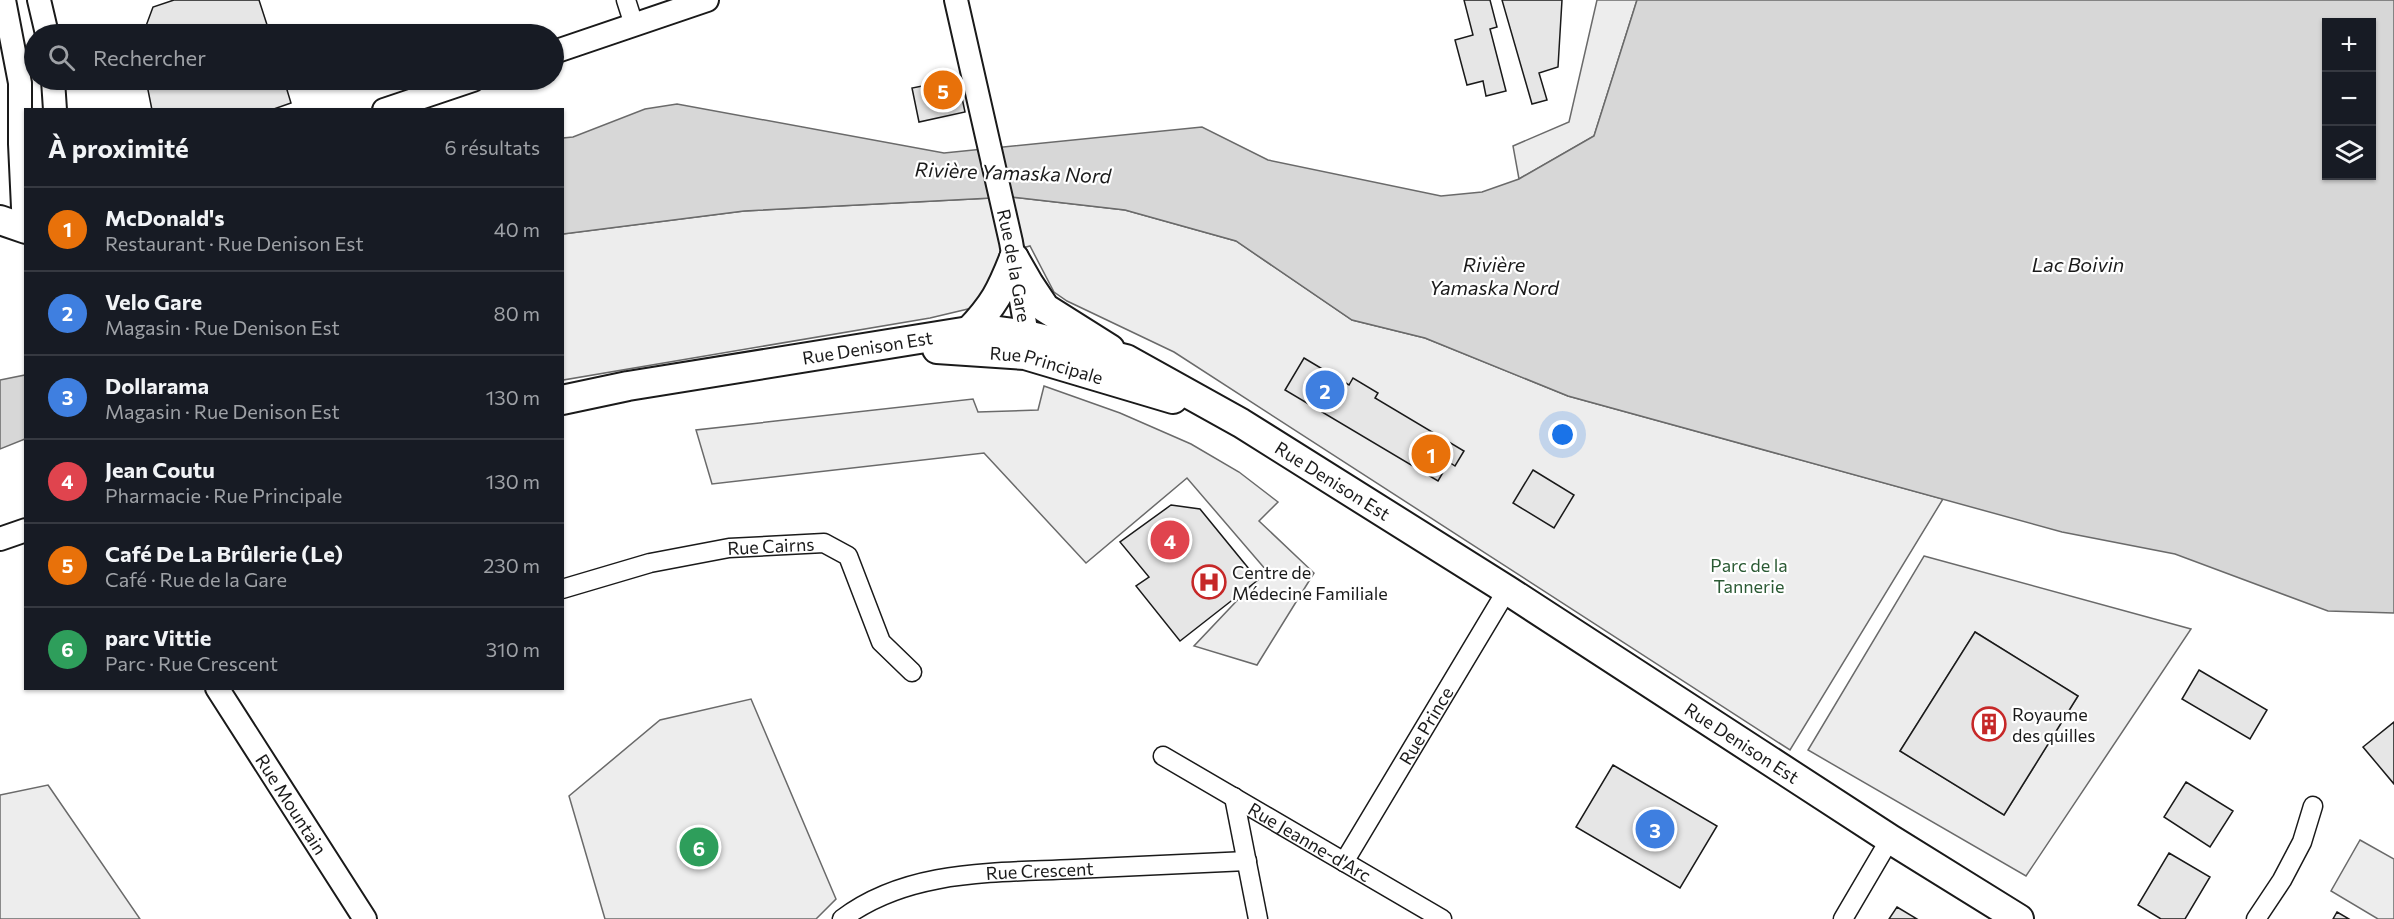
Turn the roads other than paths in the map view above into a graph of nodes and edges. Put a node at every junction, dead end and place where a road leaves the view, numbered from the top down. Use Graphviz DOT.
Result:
graph roads {
  1 [pos="4,0"];
  2 [pos="39,0"];
  3 [pos="626,0"];
  4 [pos="707,0"];
  5 [pos="956,0"];
  6 [pos="45,24"];
  7 [pos="634,25"];
  8 [pos="564,49"];
  9 [pos="54,90"];
  10 [pos="443,90"];
  11 [pos="55,108"];
  12 [pos="390,108"];
  13 [pos="19,227"];
  14 [pos="1013,250"];
  15 [pos="969,331"];
  16 [pos="1026,345"];
  17 [pos="863,349"];
  18 [pos="1126,359"];
  19 [pos="564,400"];
  20 [pos="1224,414"];
  21 [pos="24,531"];
  22 [pos="0,539"];
  23 [pos="564,588"];
  24 [pos="1507,590"];
  25 [pos="912,672"];
  26 [pos="222,690"];
  27 [pos="1163,756"];
  28 [pos="1234,797"];
  29 [pos="2313,807"];
  30 [pos="1890,839"];
  31 [pos="1247,861"];
  32 [pos="1344,862"];
  33 [pos="365,919"];
  34 [pos="842,919"];
  35 [pos="1258,919"];
  36 [pos="1442,919"];
  37 [pos="1843,919"];
  38 [pos="2019,919"];
  39 [pos="2256,919"];
  1 -- 13 [label="street"];
  2 -- 6 [label="street"];
  3 -- 7 [label="street"];
  4 -- 7 [label="street"];
  5 -- 14 [label="street, Rue de la Gare"];
  7 -- 8 [label="street"];
  9 -- 11 [label="street"];
  10 -- 12 [label="street"];
  14 -- 15 [label="main road"];
  14 -- 16 [label="street, Rue de la Gare"];
  14 -- 18 [label="main road"];
  15 -- 16 [label="main road, Rue Denison Est"];
  15 -- 17 [label="main road, Rue Denison Est"];
  16 -- 17 [label="main road, Rue Principale"];
  16 -- 18 [label="main road, Rue Denison Est"];
  16 -- 20 [label="main road, Rue Principale"];
  17 -- 19 [label="main road, Rue Denison Est"];
  18 -- 20 [label="main road, Rue Denison Est"];
  20 -- 24 [label="main road, Rue Denison Est"];
  21 -- 22 [label="street"];
  23 -- 25 [label="street, Rue Cairns"];
  24 -- 30 [label="main road, Rue Denison Est"];
  24 -- 32 [label="street, Rue Prince"];
  26 -- 33 [label="street, Rue Mountain"];
  27 -- 28 [label="street"];
  28 -- 31 [label="street, Rue Jeanne-d'Arc"];
  28 -- 32 [label="street, Rue Jeanne-d'Arc"];
  29 -- 39 [label="street"];
  30 -- 37 [label="street"];
  30 -- 38 [label="main road, Rue Denison Est"];
  31 -- 34 [label="street, Rue Crescent"];
  31 -- 35 [label="street, Rue Jeanne-d'Arc"];
  32 -- 36 [label="street, Rue Jeanne-d'Arc"];
}
